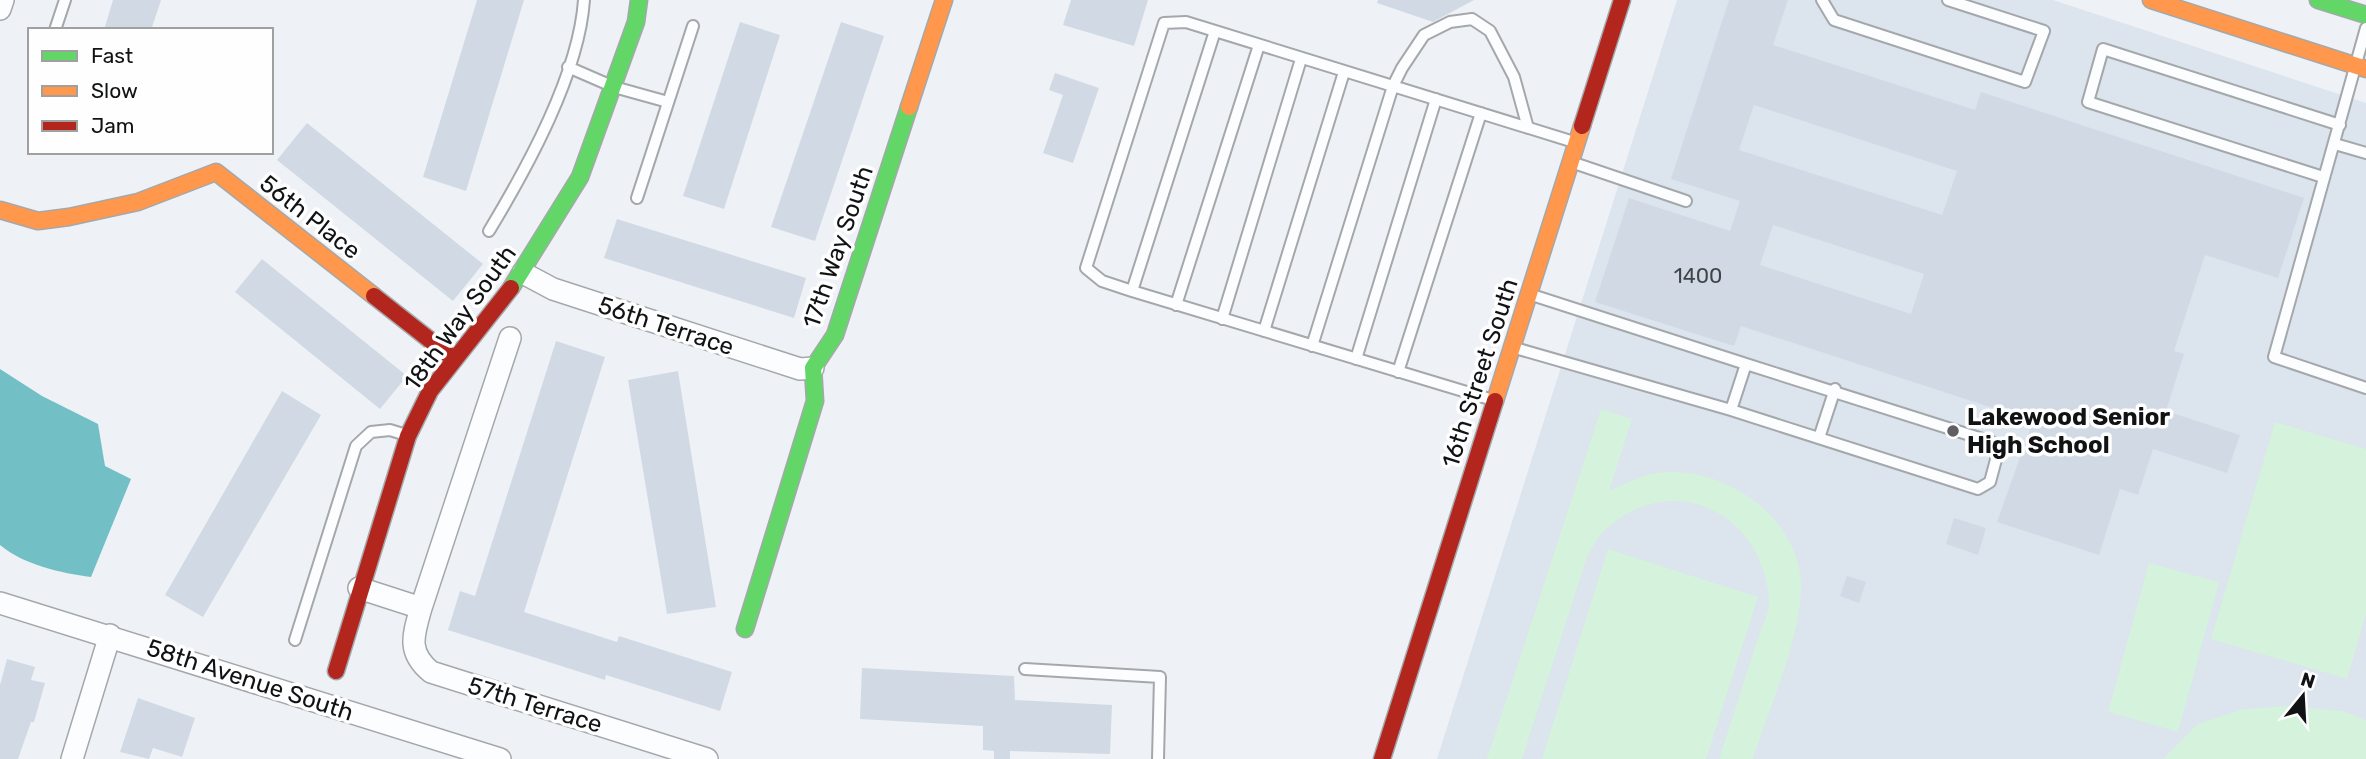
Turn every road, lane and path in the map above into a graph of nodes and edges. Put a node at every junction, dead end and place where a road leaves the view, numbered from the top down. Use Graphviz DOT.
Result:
graph roads {
  1 [pos="3,0"];
  2 [pos="65,0"];
  3 [pos="584,0"];
  4 [pos="639,0"];
  5 [pos="944,0"];
  6 [pos="1622,0"];
  7 [pos="1822,0"];
  8 [pos="1948,0"];
  9 [pos="2151,0"];
  10 [pos="2318,0"];
  11 [pos="2205,8"];
  12 [pos="0,9"];
  13 [pos="2366,15"];
  14 [pos="693,26"];
  15 [pos="56,28"];
  16 [pos="2366,28"];
  17 [pos="1215,31"];
  18 [pos="1259,45"];
  19 [pos="1301,59"];
  20 [pos="568,67"];
  21 [pos="2361,68"];
  22 [pos="1344,72"];
  23 [pos="1393,86"];
  24 [pos="614,87"];
  25 [pos="1436,99"];
  26 [pos="668,102"];
  27 [pos="1481,113"];
  28 [pos="2340,125"];
  29 [pos="1528,128"];
  30 [pos="1577,143"];
  31 [pos="2335,144"];
  32 [pos="2366,153"];
  33 [pos="1571,162"];
  34 [pos="2323,177"];
  35 [pos="638,198"];
  36 [pos="1686,201"];
  37 [pos="0,210"];
  38 [pos="489,231"];
  39 [pos="523,273"];
  40 [pos="1132,291"];
  41 [pos="1529,294"];
  42 [pos="1176,305"];
  43 [pos="1222,318"];
  44 [pos="1264,331"];
  45 [pos="510,338"];
  46 [pos="1312,345"];
  47 [pos="1512,347"];
  48 [pos="454,359"];
  49 [pos="1356,359"];
  50 [pos="1746,364"];
  51 [pos="813,368"];
  52 [pos="1398,372"];
  53 [pos="2366,388"];
  54 [pos="1835,389"];
  55 [pos="1495,401"];
  56 [pos="1731,410"];
  57 [pos="408,436"];
  58 [pos="1819,438"];
  59 [pos="359,588"];
  60 [pos="0,603"];
  61 [pos="421,608"];
  62 [pos="745,629"];
  63 [pos="110,635"];
  64 [pos="295,640"];
  65 [pos="1025,669"];
  66 [pos="336,671"];
  67 [pos="72,759"];
  68 [pos="500,759"];
  69 [pos="707,759"];
  70 [pos="1158,759"];
  71 [pos="1382,759"];
  1 -- 12 [label="street"];
  2 -- 15 [label="lane"];
  3 -- 20 [label="lane"];
  4 -- 24 [label="street, 18th Way South"];
  5 -- 51 [label="street, 17th Way South"];
  6 -- 30 [label="street, 16th Street South"];
  7 -- 8 [label="lane"];
  9 -- 11 [label="street"];
  10 -- 13 [label="street"];
  11 -- 21 [label="street"];
  14 -- 26 [label="lane"];
  16 -- 21 [label="lane"];
  17 -- 18 [label="lane"];
  17 -- 40 [label="lane"];
  17 -- 40 [label="lane"];
  18 -- 19 [label="lane"];
  18 -- 42 [label="lane"];
  19 -- 22 [label="lane"];
  19 -- 43 [label="lane"];
  20 -- 24 [label="lane"];
  20 -- 38 [label="lane"];
  21 -- 28 [label="lane"];
  22 -- 23 [label="lane"];
  22 -- 44 [label="lane"];
  23 -- 25 [label="lane"];
  23 -- 29 [label="lane"];
  23 -- 46 [label="lane"];
  24 -- 26 [label="lane"];
  24 -- 39 [label="street, 18th Way South"];
  25 -- 27 [label="lane"];
  25 -- 49 [label="lane"];
  26 -- 35 [label="lane"];
  27 -- 29 [label="lane"];
  27 -- 52 [label="lane"];
  28 -- 31 [label="lane"];
  28 -- 34 [label="lane"];
  29 -- 30 [label="lane"];
  30 -- 33 [label="street, 16th Street South"];
  31 -- 32 [label="lane"];
  31 -- 34 [label="lane"];
  33 -- 36 [label="lane"];
  33 -- 41 [label="street, 16th Street South"];
  34 -- 53 [label="lane"];
  37 -- 48 [label="street, 56th Place"];
  39 -- 48 [label="street, 18th Way South"];
  39 -- 51 [label="street, 56th Terrace"];
  40 -- 42 [label="lane"];
  41 -- 47 [label="street, 16th Street South"];
  41 -- 50 [label="lane"];
  42 -- 43 [label="lane"];
  43 -- 44 [label="lane"];
  44 -- 46 [label="lane"];
  45 -- 61 [label="street, 57th Terrace"];
  46 -- 49 [label="lane"];
  47 -- 55 [label="street, 16th Street South"];
  47 -- 56 [label="lane"];
  48 -- 57 [label="street, 18th Way South"];
  49 -- 52 [label="lane"];
  50 -- 54 [label="lane"];
  50 -- 56 [label="lane"];
  51 -- 62 [label="street"];
  52 -- 55 [label="lane"];
  54 -- 58 [label="lane"];
  54 -- 58 [label="lane"];
  55 -- 71 [label="street, 16th Street South"];
  56 -- 58 [label="lane"];
  57 -- 59 [label="street, 18th Way South"];
  57 -- 64 [label="lane"];
  59 -- 61 [label="street"];
  59 -- 66 [label="street, 18th Way South"];
  60 -- 63 [label="street, 58th Avenue South"];
  61 -- 69 [label="street, 57th Terrace"];
  63 -- 67 [label="street"];
  63 -- 68 [label="street, 58th Avenue South"];
  65 -- 70 [label="lane"];
}
